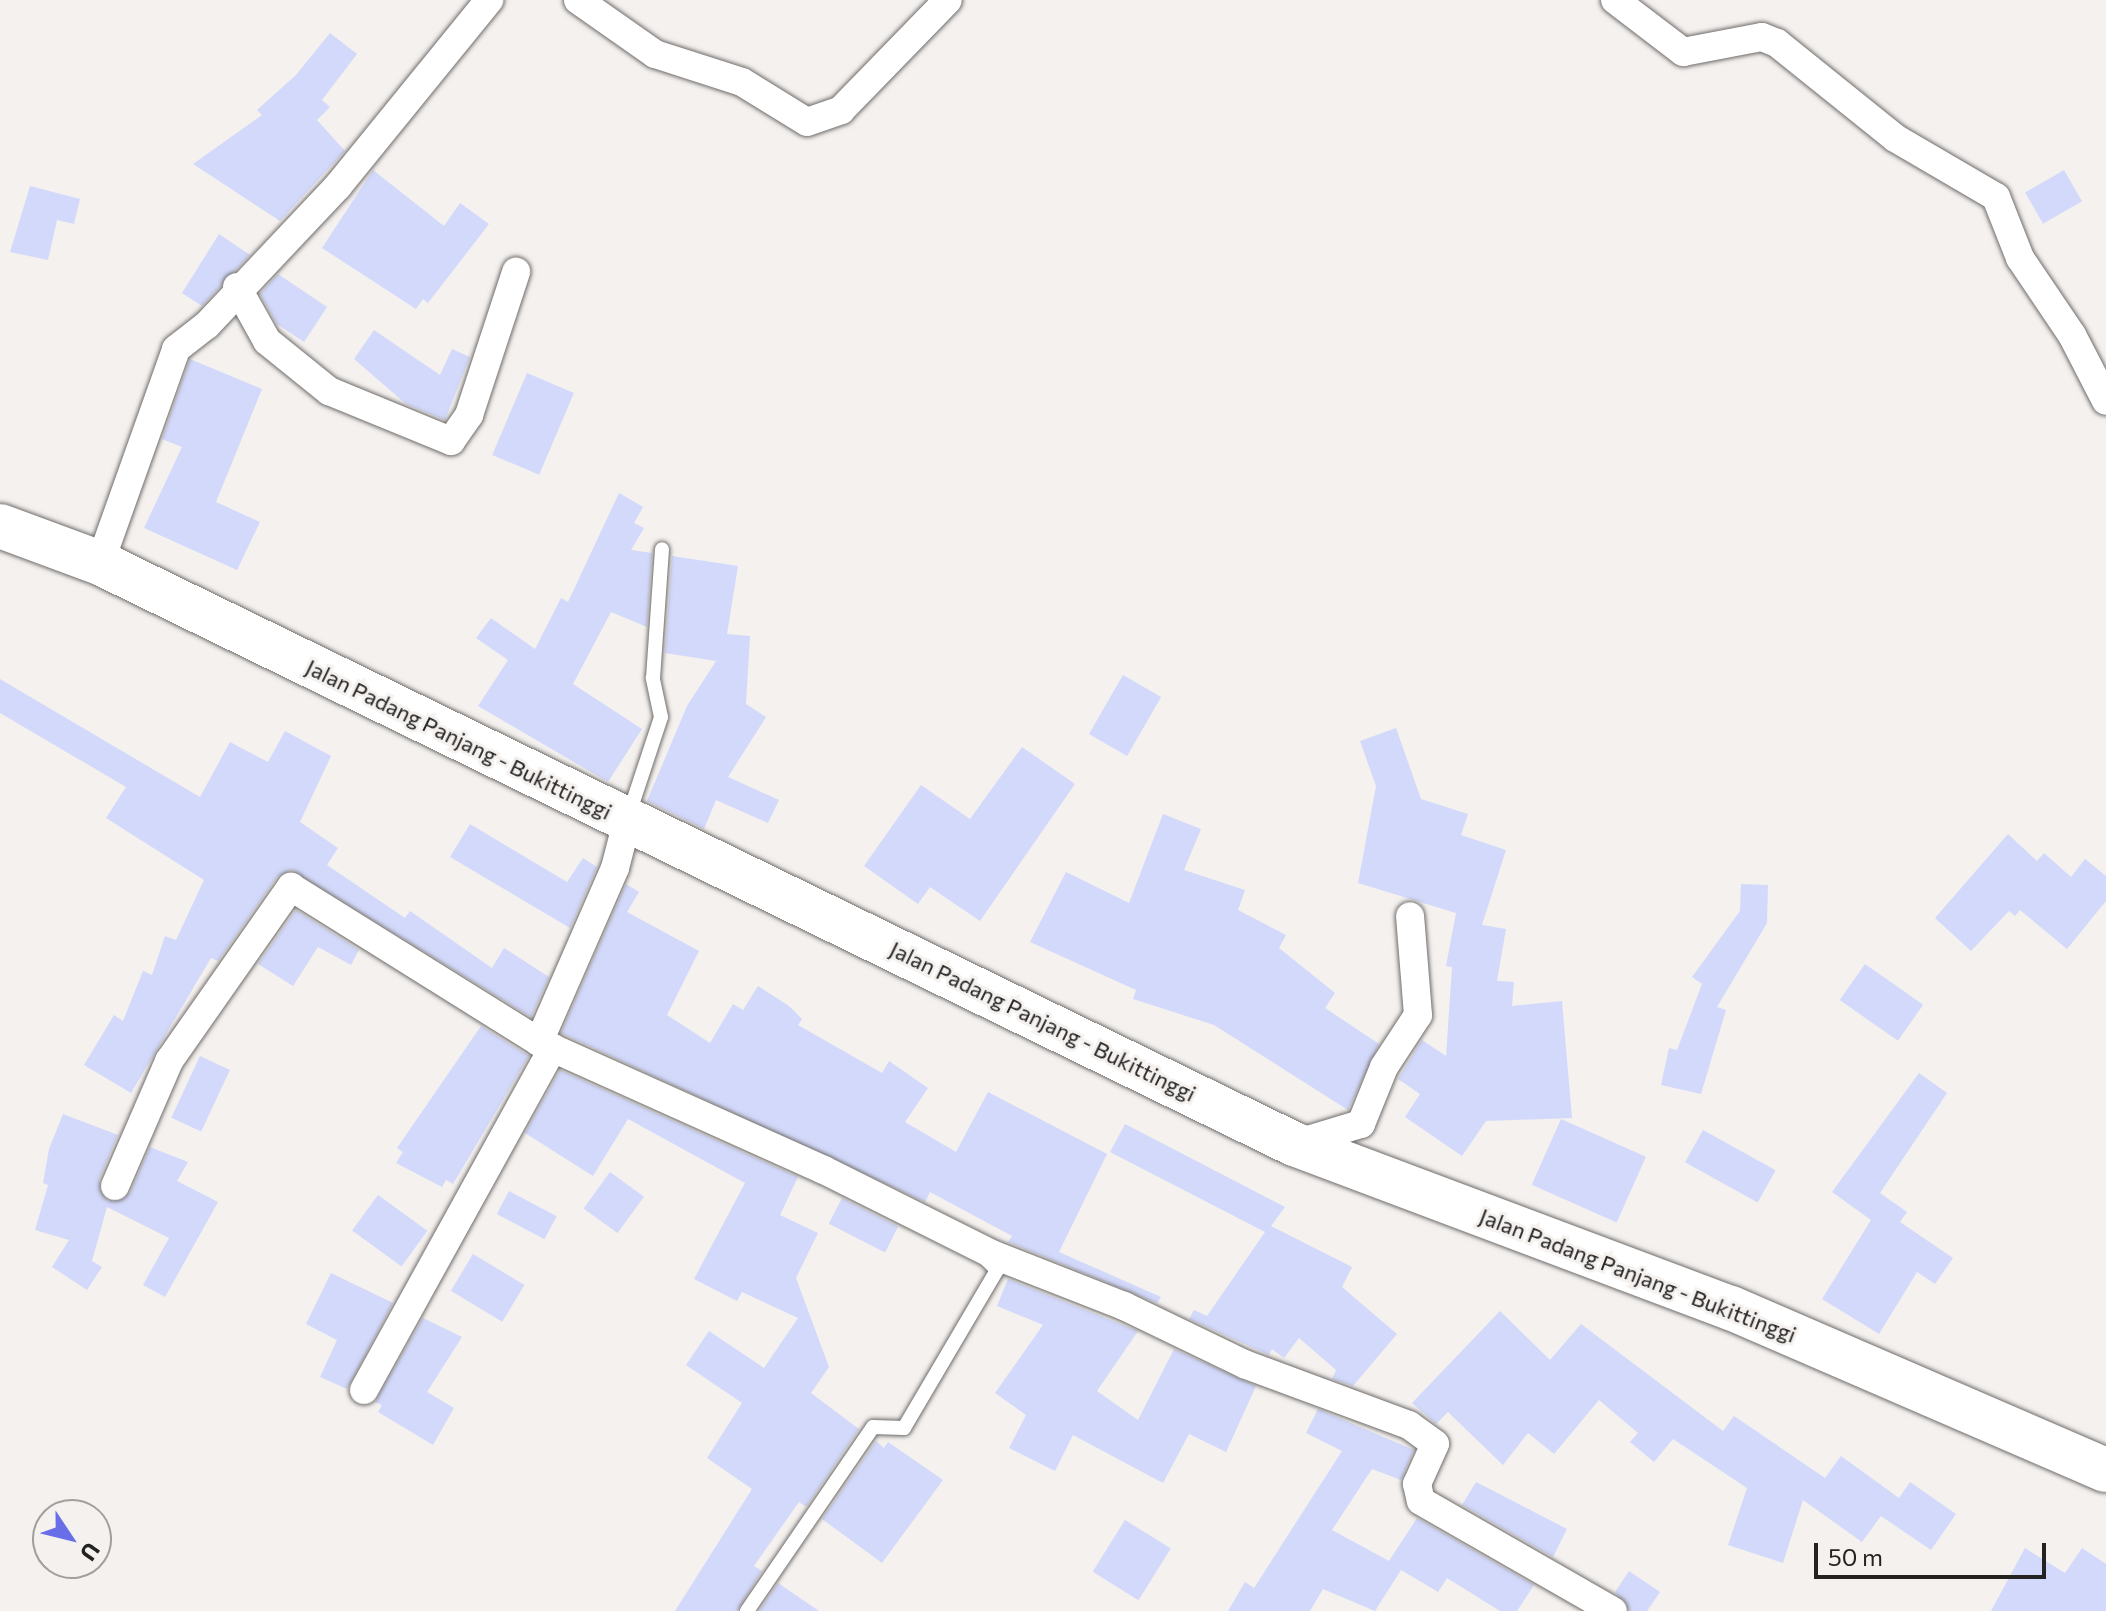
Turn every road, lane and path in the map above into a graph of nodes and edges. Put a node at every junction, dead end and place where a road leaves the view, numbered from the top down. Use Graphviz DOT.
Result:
graph roads {
  1 [pos="489,0"];
  2 [pos="578,0"];
  3 [pos="948,0"];
  4 [pos="1615,0"];
  5 [pos="516,272"];
  6 [pos="237,287"];
  7 [pos="2106,401"];
  8 [pos="0,526"];
  9 [pos="662,549"];
  10 [pos="100,563"];
  11 [pos="627,822"];
  12 [pos="1410,916"];
  13 [pos="546,1045"];
  14 [pos="1294,1144"];
  15 [pos="115,1186"];
  16 [pos="969,1242"];
  17 [pos="364,1390"];
  18 [pos="2106,1470"];
  19 [pos="747,1611"];
  20 [pos="1613,1611"];
  1 -- 6 [label="street"];
  2 -- 3 [label="street"];
  4 -- 7 [label="street"];
  5 -- 6 [label="street"];
  6 -- 10 [label="street"];
  8 -- 10 [label="highway, Jalan Padang Panjang - Bukittinggi"];
  9 -- 11 [label="lane"];
  10 -- 11 [label="highway, Jalan Padang Panjang - Bukittinggi"];
  11 -- 13 [label="street"];
  11 -- 14 [label="highway, Jalan Padang Panjang - Bukittinggi"];
  12 -- 14 [label="street"];
  13 -- 15 [label="street"];
  13 -- 16 [label="street"];
  13 -- 17 [label="street"];
  14 -- 18 [label="highway, Jalan Padang Panjang - Bukittinggi"];
  16 -- 19 [label="lane"];
  16 -- 20 [label="street"];
}
